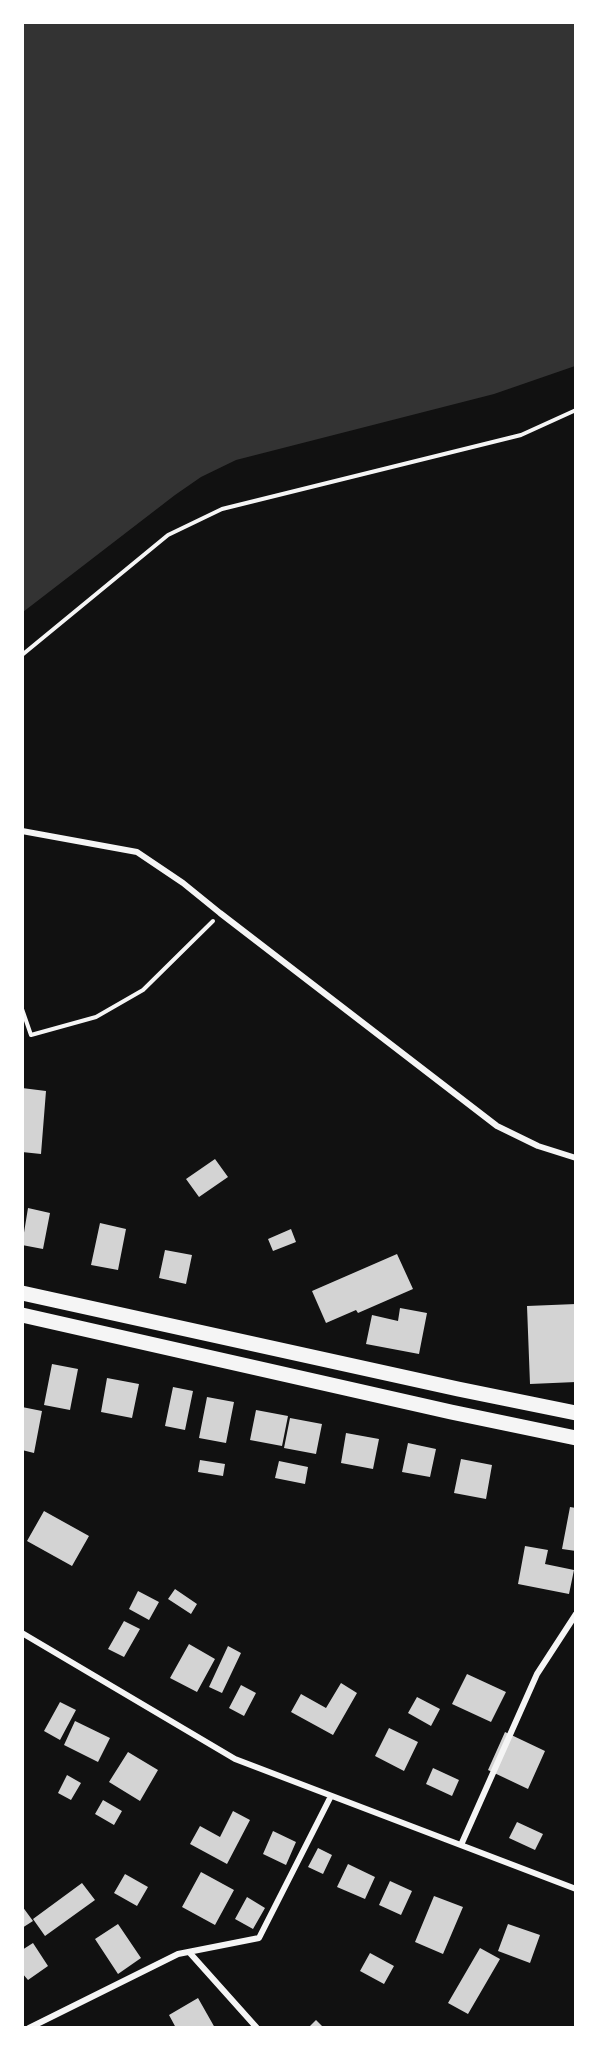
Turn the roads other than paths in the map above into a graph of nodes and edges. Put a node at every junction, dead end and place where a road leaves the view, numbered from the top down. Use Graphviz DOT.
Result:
graph roads {
  1 [pos="22,831"];
  2 [pos="576,1158"];
  3 [pos="22,1293"];
  4 [pos="22,1315"];
  5 [pos="576,1413"];
  6 [pos="576,1438"];
  7 [pos="576,1614"];
  8 [pos="22,1633"];
  9 [pos="331,1796"];
  10 [pos="461,1845"];
  11 [pos="576,1889"];
  12 [pos="189,1952"];
  13 [pos="29,2028"];
  14 [pos="257,2028"];
  1 -- 2 [label="street"];
  3 -- 5 [label="main road"];
  4 -- 6 [label="main road"];
  7 -- 10 [label="street"];
  8 -- 9 [label="street"];
  9 -- 10 [label="street"];
  9 -- 12 [label="street"];
  10 -- 11 [label="street"];
  12 -- 13 [label="street"];
  12 -- 14 [label="street"];
}
